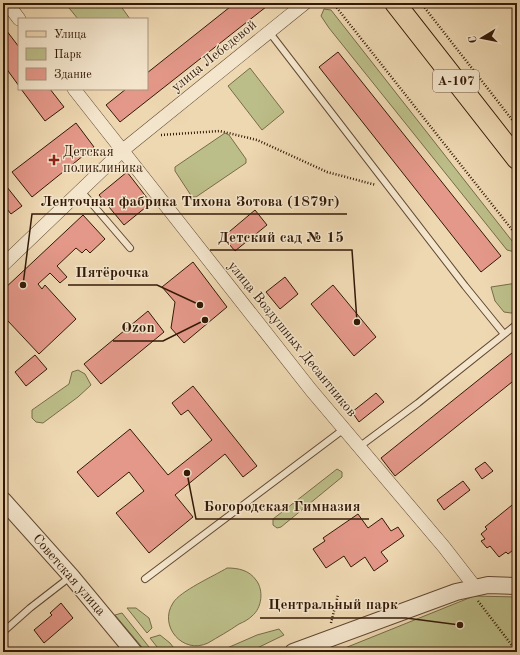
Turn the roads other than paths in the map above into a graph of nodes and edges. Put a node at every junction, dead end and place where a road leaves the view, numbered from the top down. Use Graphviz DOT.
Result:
graph roads {
  1 [pos="7,3"];
  2 [pos="305,3"];
  3 [pos="395,3"];
  4 [pos="18,18"];
  5 [pos="270,33"];
  6 [pos="75,90"];
  7 [pos="123,150"];
  8 [pos="517,159"];
  9 [pos="80,191"];
  10 [pos="130,248"];
  11 [pos="3,266"];
  12 [pos="517,324"];
  13 [pos="504,334"];
  14 [pos="344,429"];
  15 [pos="359,447"];
  16 [pos="3,500"];
  17 [pos="71,576"];
  18 [pos="145,579"];
  19 [pos="517,586"];
  20 [pos="474,592"];
  21 [pos="3,632"];
  22 [pos="134,652"];
  23 [pos="293,652"];
  1 -- 4 [label="street"];
  2 -- 5 [label="street, улица Лебедевой"];
  3 -- 8 [label="main road, А-107"];
  5 -- 7 [label="street, улица Лебедевой"];
  5 -- 13 [label="lane"];
  6 -- 7 [label="street, улица Воздушных Десантников"];
  7 -- 9 [label="street, улица Лебедевой"];
  7 -- 14 [label="street, улица Воздушных Десантников"];
  9 -- 10 [label="lane"];
  9 -- 11 [label="street, улица Лебедевой"];
  12 -- 13 [label="lane"];
  13 -- 15 [label="lane"];
  14 -- 15 [label="street, улица Воздушных Десантников"];
  14 -- 18 [label="lane"];
  15 -- 20 [label="street, улица Воздушных Десантников"];
  16 -- 17 [label="street, Советская улица"];
  17 -- 21 [label="lane"];
  17 -- 22 [label="street, Советская улица"];
  19 -- 20 [label="street"];
  20 -- 23 [label="street"];
}
